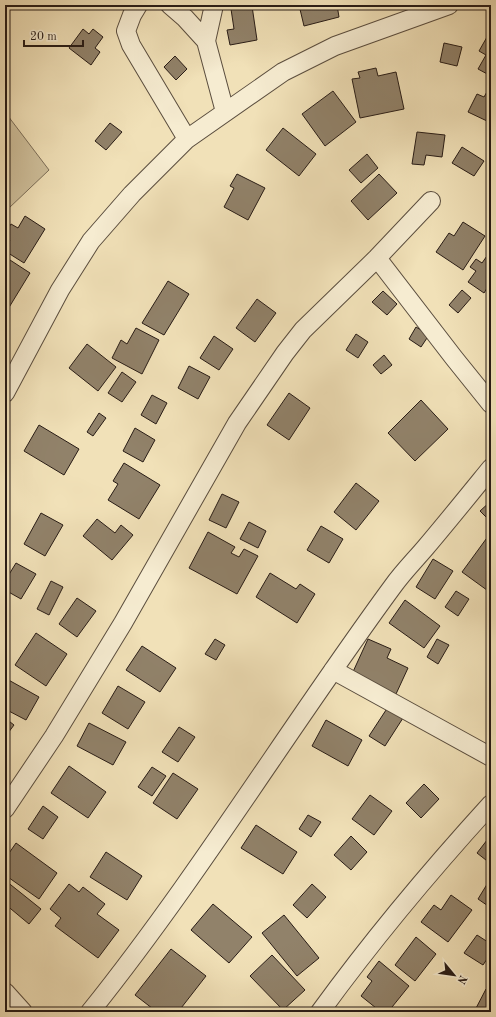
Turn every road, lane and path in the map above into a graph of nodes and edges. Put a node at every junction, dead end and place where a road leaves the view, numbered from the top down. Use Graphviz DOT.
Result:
graph roads {
  1 [pos="138,5"];
  2 [pos="170,5"];
  3 [pos="214,5"];
  4 [pos="449,5"];
  5 [pos="206,41"];
  6 [pos="226,112"];
  7 [pos="187,139"];
  8 [pos="431,201"];
  9 [pos="378,258"];
  10 [pos="5,393"];
  11 [pos="491,404"];
  12 [pos="491,468"];
  13 [pos="333,670"];
  14 [pos="491,757"];
  15 [pos="491,804"];
  16 [pos="5,808"];
  17 [pos="5,992"];
  18 [pos="23,1012"];
  19 [pos="90,1012"];
  20 [pos="320,1012"];
  1 -- 7 [label="street"];
  2 -- 5 [label="street"];
  3 -- 5 [label="street"];
  4 -- 6 [label="street"];
  5 -- 6 [label="street"];
  6 -- 7 [label="street"];
  7 -- 10 [label="street"];
  8 -- 9 [label="street"];
  9 -- 11 [label="street"];
  9 -- 16 [label="street"];
  12 -- 13 [label="street"];
  13 -- 14 [label="street"];
  13 -- 19 [label="street"];
  15 -- 20 [label="street"];
  17 -- 18 [label="street"];
}
